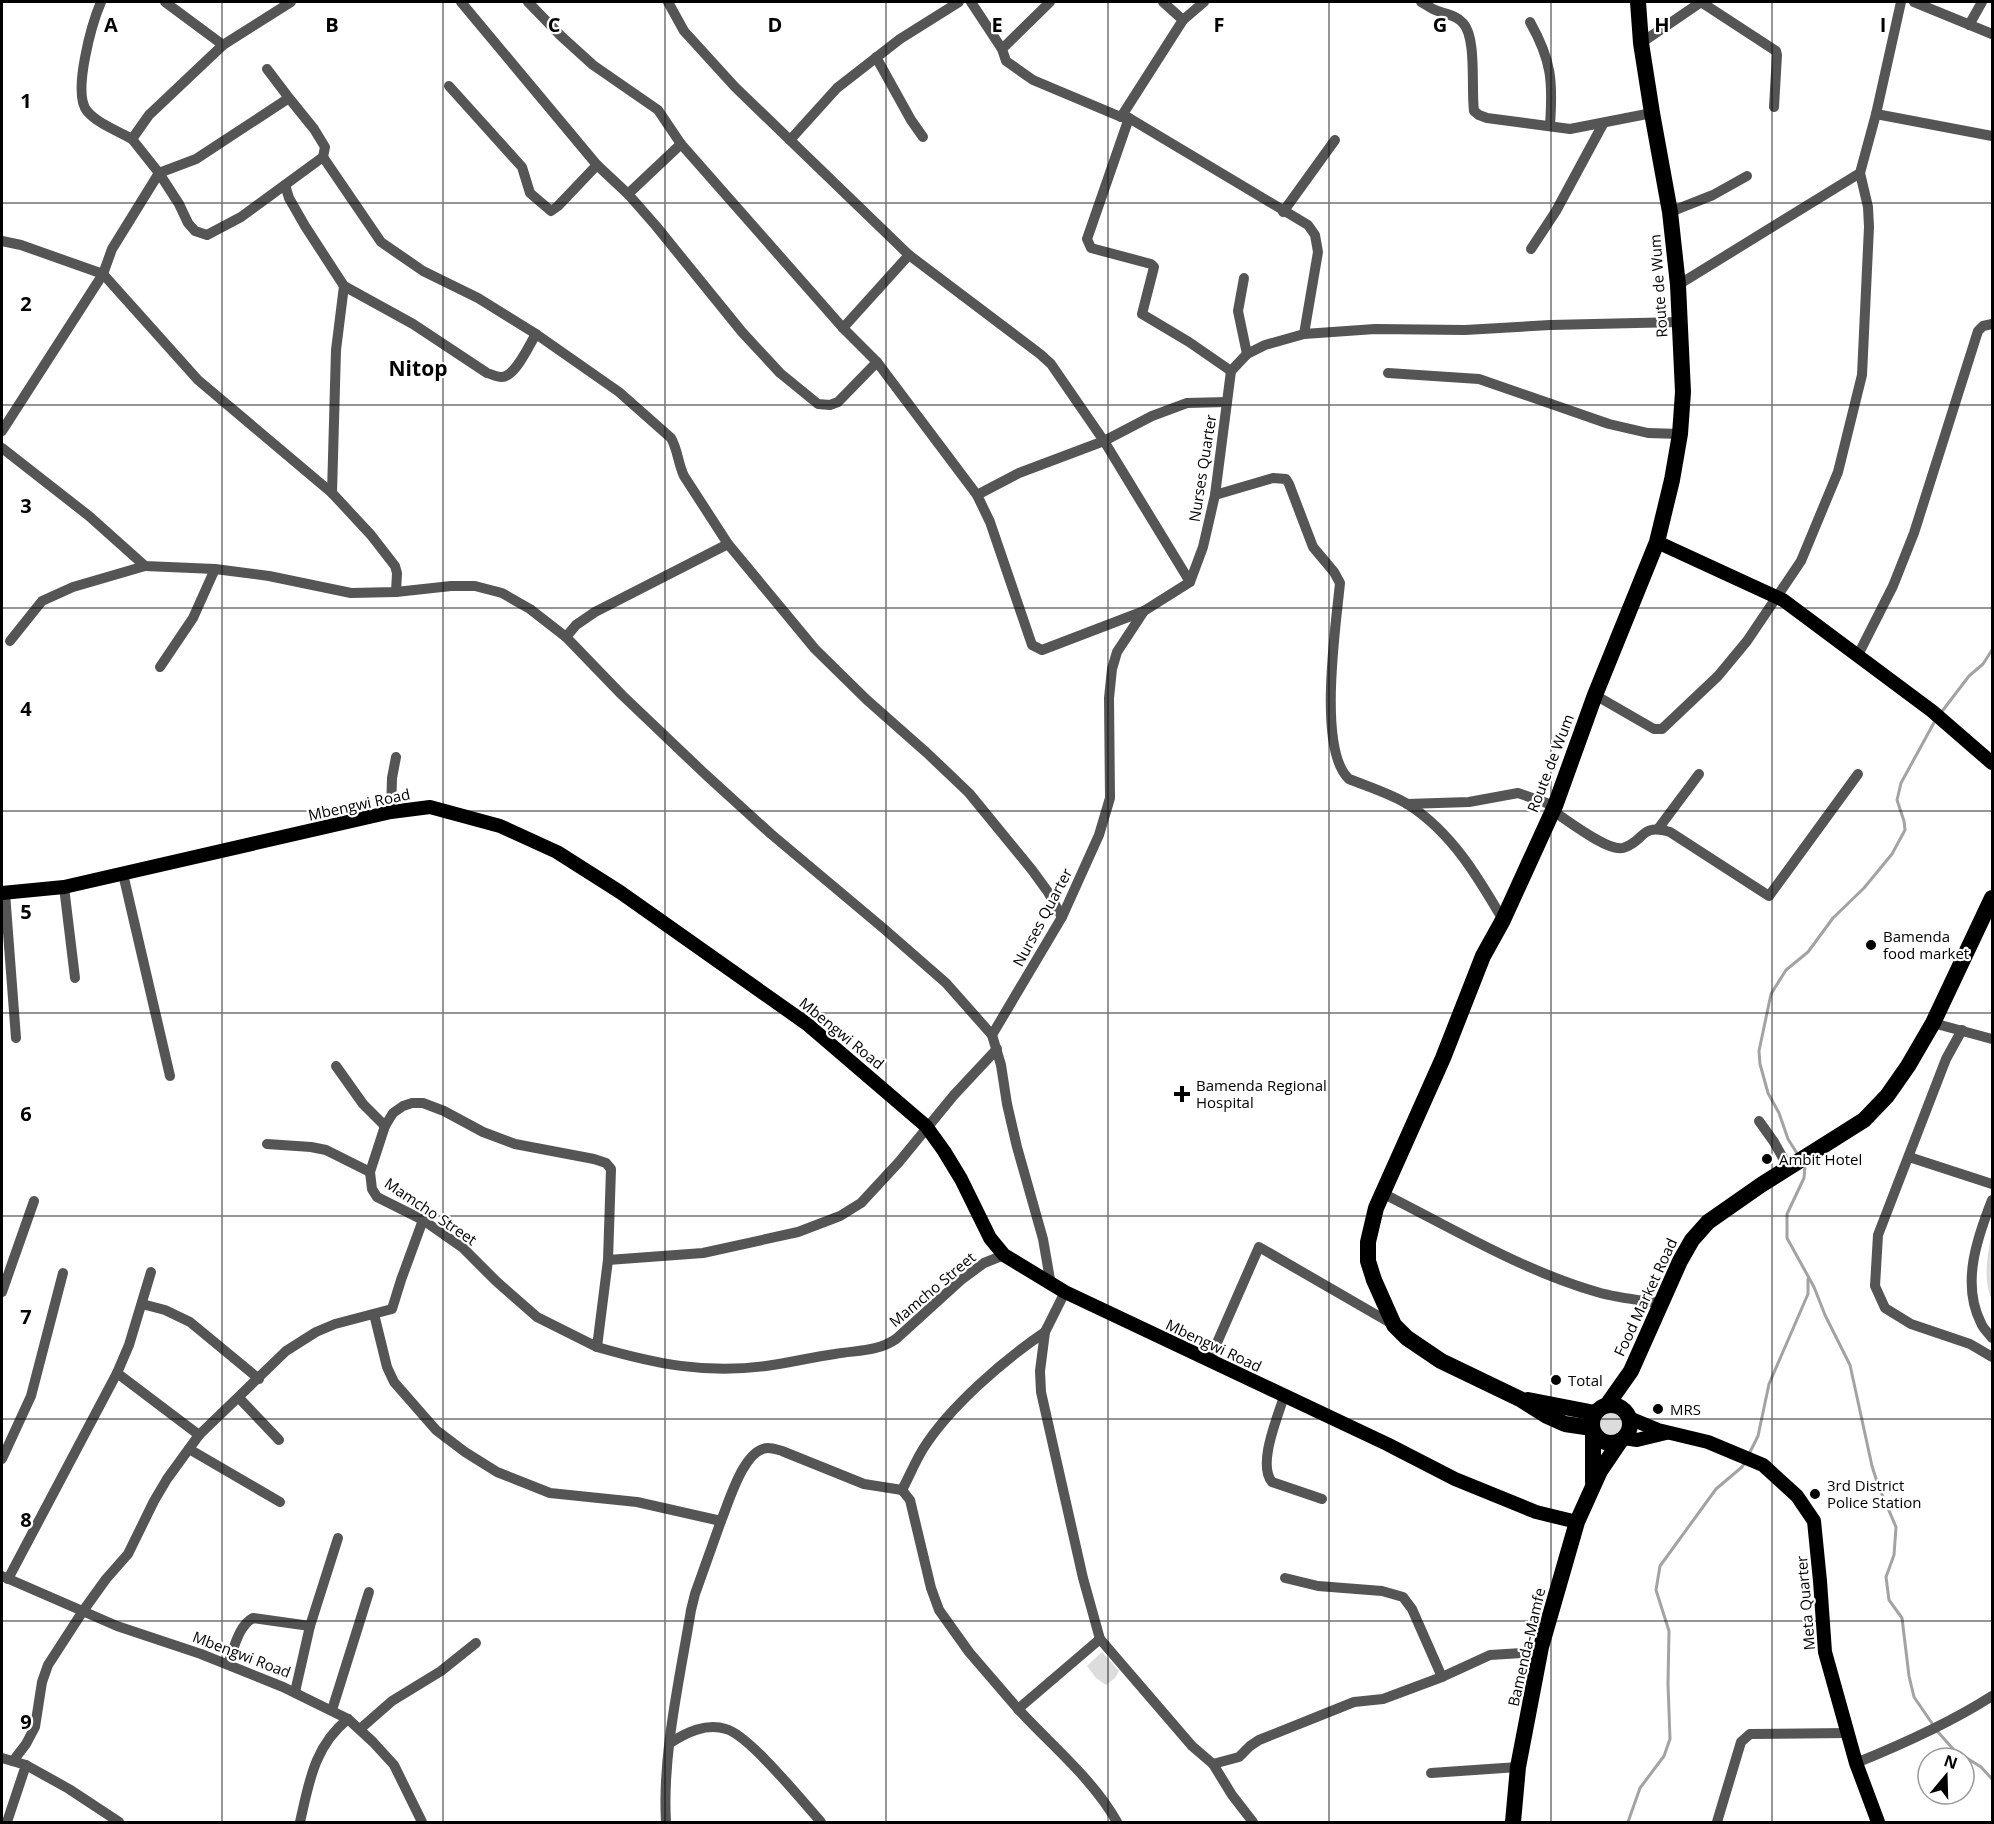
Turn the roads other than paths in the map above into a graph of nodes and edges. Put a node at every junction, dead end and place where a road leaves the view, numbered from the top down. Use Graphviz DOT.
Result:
graph roads {
  1 [pos="101,2"];
  2 [pos="165,2"];
  3 [pos="291,2"];
  4 [pos="460,2"];
  5 [pos="528,2"];
  6 [pos="668,2"];
  7 [pos="959,2"];
  8 [pos="971,2"];
  9 [pos="1050,2"];
  10 [pos="1163,2"];
  11 [pos="1204,2"];
  12 [pos="1421,2"];
  13 [pos="1638,2"];
  14 [pos="1701,2"];
  15 [pos="1901,2"];
  16 [pos="1914,2"];
  17 [pos="1982,2"];
  18 [pos="1183,20"];
  19 [pos="1530,22"];
  20 [pos="1969,25"];
  21 [pos="1992,34"];
  22 [pos="1641,43"];
  23 [pos="223,45"];
  24 [pos="1002,49"];
  25 [pos="876,57"];
  26 [pos="267,69"];
  27 [pos="449,86"];
  28 [pos="289,98"];
  29 [pos="1774,107"];
  30 [pos="1652,113"];
  31 [pos="1876,114"];
  32 [pos="1125,117"];
  33 [pos="1603,124"];
  34 [pos="1550,125"];
  35 [pos="1992,136"];
  36 [pos="923,137"];
  37 [pos="132,139"];
  38 [pos="790,140"];
  39 [pos="1335,140"];
  40 [pos="681,144"];
  41 [pos="323,157"];
  42 [pos="597,165"];
  43 [pos="159,173"];
  44 [pos="1860,173"];
  45 [pos="1747,176"];
  46 [pos="285,185"];
  47 [pos="628,194"];
  48 [pos="1283,212"];
  49 [pos="1670,212"];
  50 [pos="2,240"];
  51 [pos="1531,249"];
  52 [pos="909,255"];
  53 [pos="102,274"];
  54 [pos="1244,278"];
  55 [pos="1678,285"];
  56 [pos="344,286"];
  57 [pos="1680,322"];
  58 [pos="1992,324"];
  59 [pos="843,328"];
  60 [pos="536,334"];
  61 [pos="1304,334"];
  62 [pos="1247,354"];
  63 [pos="877,363"];
  64 [pos="1231,371"];
  65 [pos="1388,373"];
  66 [pos="1227,402"];
  67 [pos="2,431"];
  68 [pos="1680,434"];
  69 [pos="1104,441"];
  70 [pos="2,448"];
  71 [pos="332,493"];
  72 [pos="977,495"];
  73 [pos="1215,495"];
  74 [pos="1657,542"];
  75 [pos="728,544"];
  76 [pos="146,566"];
  77 [pos="214,569"];
  78 [pos="1190,582"];
  79 [pos="396,592"];
  80 [pos="1776,597"];
  81 [pos="1144,611"];
  82 [pos="567,637"];
  83 [pos="10,641"];
  84 [pos="1858,655"];
  85 [pos="160,667"];
  86 [pos="1595,694"];
  87 [pos="396,757"];
  88 [pos="1992,763"];
  89 [pos="1699,774"];
  90 [pos="1858,774"];
  91 [pos="1407,804"];
  92 [pos="1554,808"];
  93 [pos="391,812"];
  94 [pos="1658,828"];
  95 [pos="123,874"];
  96 [pos="64,887"];
  97 [pos="3,893"];
  98 [pos="1992,898"];
  99 [pos="1062,917"];
  100 [pos="1503,920"];
  101 [pos="75,978"];
  102 [pos="1934,1023"];
  103 [pos="1962,1030"];
  104 [pos="992,1035"];
  105 [pos="16,1038"];
  106 [pos="1992,1039"];
  107 [pos="997,1049"];
  108 [pos="336,1066"];
  109 [pos="170,1076"];
  110 [pos="1759,1121"];
  111 [pos="385,1126"];
  112 [pos="926,1126"];
  113 [pos="267,1144"];
  114 [pos="1909,1156"];
  115 [pos="1798,1162"];
  116 [pos="370,1172"];
  117 [pos="1992,1184"];
  118 [pos="1382,1193"];
  119 [pos="1992,1200"];
  120 [pos="34,1201"];
  121 [pos="423,1220"];
  122 [pos="1004,1256"];
  123 [pos="608,1260"];
  124 [pos="151,1272"];
  125 [pos="63,1274"];
  126 [pos="1051,1285"];
  127 [pos="2,1292"];
  128 [pos="1065,1292"];
  129 [pos="1660,1303"];
  130 [pos="142,1304"];
  131 [pos="374,1314"];
  132 [pos="1394,1325"];
  133 [pos="1045,1332"];
  134 [pos="1992,1338"];
  135 [pos="597,1347"];
  136 [pos="1992,1357"];
  137 [pos="1209,1361"];
  138 [pos="1631,1371"];
  139 [pos="117,1373"];
  140 [pos="259,1379"];
  141 [pos="1284,1396"];
  142 [pos="240,1398"];
  143 [pos="1628,1417"];
  144 [pos="1597,1420"];
  145 [pos="1668,1433"];
  146 [pos="199,1436"];
  147 [pos="1622,1439"];
  148 [pos="279,1440"];
  149 [pos="189,1449"];
  150 [pos="2,1459"];
  151 [pos="1593,1485"];
  152 [pos="902,1490"];
  153 [pos="1322,1499"];
  154 [pos="280,1502"];
  155 [pos="721,1521"];
  156 [pos="1577,1522"];
  157 [pos="338,1538"];
  158 [pos="5,1578"];
  159 [pos="1285,1578"];
  160 [pos="369,1592"];
  161 [pos="82,1611"];
  162 [pos="310,1626"];
  163 [pos="1100,1639"];
  164 [pos="476,1643"];
  165 [pos="1541,1647"];
  166 [pos="228,1664"];
  167 [pos="1442,1677"];
  168 [pos="295,1692"];
  169 [pos="1992,1696"];
  170 [pos="1017,1709"];
  171 [pos="332,1710"];
  172 [pos="348,1719"];
  173 [pos="360,1729"];
  174 [pos="1848,1733"];
  175 [pos="670,1743"];
  176 [pos="7,1760"];
  177 [pos="1856,1763"];
  178 [pos="1214,1764"];
  179 [pos="26,1765"];
  180 [pos="1518,1767"];
  181 [pos="1431,1773"];
  182 [pos="7,1822"];
  183 [pos="119,1822"];
  184 [pos="300,1822"];
  185 [pos="422,1822"];
  186 [pos="666,1822"];
  187 [pos="821,1822"];
  188 [pos="1117,1822"];
  189 [pos="1253,1822"];
  190 [pos="1513,1822"];
  191 [pos="1717,1822"];
  192 [pos="1878,1822"];
  1 -- 37 [label="street"];
  2 -- 23 [label="street"];
  3 -- 23 [label="street"];
  4 -- 42 [label="street"];
  5 -- 40 [label="street"];
  6 -- 38 [label="street"];
  7 -- 25 [label="street"];
  8 -- 24 [label="street"];
  9 -- 24 [label="street"];
  10 -- 18 [label="street"];
  11 -- 18 [label="street"];
  12 -- 34 [label="street"];
  13 -- 22 [label="highway, Route de Wum"];
  14 -- 22 [label="street"];
  14 -- 29 [label="street"];
  15 -- 31 [label="street"];
  16 -- 20 [label="street"];
  17 -- 20 [label="street"];
  18 -- 32 [label="street"];
  19 -- 34 [label="street"];
  20 -- 21 [label="street"];
  22 -- 30 [label="highway, Route de Wum"];
  23 -- 37 [label="street"];
  24 -- 32 [label="street"];
  25 -- 36 [label="street"];
  25 -- 38 [label="street"];
  26 -- 28 [label="street"];
  27 -- 42 [label="street"];
  28 -- 41 [label="street"];
  28 -- 43 [label="street"];
  30 -- 33 [label="street"];
  30 -- 49 [label="highway, Route de Wum"];
  31 -- 35 [label="street"];
  31 -- 44 [label="street"];
  32 -- 48 [label="street"];
  32 -- 64 [label="street"];
  33 -- 34 [label="street"];
  33 -- 51 [label="street"];
  37 -- 43 [label="street"];
  38 -- 52 [label="street"];
  39 -- 48 [label="street"];
  40 -- 47 [label="street"];
  40 -- 59 [label="street"];
  41 -- 46 [label="street"];
  41 -- 60 [label="street"];
  42 -- 47 [label="street"];
  43 -- 46 [label="street"];
  43 -- 53 [label="street"];
  44 -- 55 [label="street"];
  44 -- 80 [label="street"];
  45 -- 49 [label="street"];
  46 -- 56 [label="street"];
  47 -- 63 [label="street"];
  48 -- 61 [label="street"];
  49 -- 55 [label="highway, Route de Wum"];
  50 -- 53 [label="street"];
  52 -- 59 [label="street"];
  52 -- 69 [label="street"];
  53 -- 67 [label="street"];
  53 -- 71 [label="street"];
  54 -- 62 [label="street"];
  55 -- 57 [label="highway, Route de Wum"];
  56 -- 60 [label="street"];
  56 -- 71 [label="street"];
  57 -- 61 [label="street"];
  57 -- 68 [label="highway, Route de Wum"];
  58 -- 84 [label="street"];
  59 -- 63 [label="street"];
  60 -- 75 [label="street"];
  61 -- 62 [label="street"];
  62 -- 64 [label="street"];
  63 -- 72 [label="street"];
  64 -- 66 [label="street, Nurses Quarter"];
  65 -- 68 [label="street"];
  66 -- 69 [label="street"];
  66 -- 73 [label="street, Nurses Quarter"];
  68 -- 74 [label="highway, Route de Wum"];
  69 -- 72 [label="street"];
  69 -- 78 [label="street"];
  70 -- 76 [label="street"];
  71 -- 79 [label="street"];
  72 -- 81 [label="street"];
  73 -- 78 [label="street, Nurses Quarter"];
  73 -- 91 [label="street"];
  74 -- 80 [label="main road"];
  74 -- 86 [label="highway, Route de Wum"];
  75 -- 82 [label="street"];
  75 -- 99 [label="street"];
  76 -- 77 [label="street"];
  76 -- 83 [label="street"];
  77 -- 79 [label="street"];
  77 -- 85 [label="street"];
  78 -- 81 [label="street, Nurses Quarter"];
  79 -- 82 [label="street"];
  80 -- 84 [label="main road"];
  80 -- 86 [label="street"];
  81 -- 99 [label="street, Nurses Quarter"];
  82 -- 104 [label="street"];
  84 -- 88 [label="main road"];
  86 -- 92 [label="highway, Route de Wum"];
  87 -- 93 [label="street"];
  89 -- 94 [label="street"];
  90 -- 94 [label="street"];
  91 -- 92 [label="street"];
  91 -- 100 [label="street"];
  92 -- 94 [label="street"];
  92 -- 100 [label="highway, Route de Wum"];
  93 -- 95 [label="main road, Mbengwi Road"];
  93 -- 112 [label="main road, Mbengwi Road"];
  95 -- 96 [label="main road, Mbengwi Road"];
  95 -- 109 [label="street"];
  96 -- 97 [label="main road, Mbengwi Road"];
  96 -- 101 [label="street"];
  97 -- 105 [label="street"];
  98 -- 102 [label="highway, Food Market Road"];
  99 -- 104 [label="street, Nurses Quarter"];
  100 -- 118 [label="highway, Route de Wum"];
  102 -- 103 [label="street"];
  102 -- 115 [label="highway, Food Market Road"];
  103 -- 106 [label="street"];
  103 -- 114 [label="street"];
  104 -- 107 [label="street"];
  107 -- 112 [label="street"];
  107 -- 126 [label="street"];
  108 -- 111 [label="street"];
  110 -- 115 [label="street"];
  111 -- 116 [label="street, Mamcho Street"];
  111 -- 123 [label="street, Mamcho Street"];
  112 -- 122 [label="main road, Mbengwi Road"];
  112 -- 123 [label="street"];
  113 -- 116 [label="street"];
  114 -- 117 [label="street"];
  114 -- 136 [label="street"];
  115 -- 129 [label="highway, Food Market Road"];
  116 -- 121 [label="street, Mamcho Street"];
  118 -- 129 [label="street"];
  118 -- 132 [label="highway, Route de Wum"];
  119 -- 134 [label="street"];
  120 -- 127 [label="street"];
  121 -- 131 [label="street"];
  121 -- 135 [label="street, Mamcho Street"];
  122 -- 126 [label="main road, Mbengwi Road"];
  122 -- 135 [label="street, Mamcho Street"];
  123 -- 135 [label="street, Mamcho Street"];
  124 -- 130 [label="street"];
  125 -- 150 [label="street"];
  126 -- 128 [label="main road, Mbengwi Road"];
  128 -- 133 [label="street"];
  128 -- 137 [label="main road, Mbengwi Road"];
  129 -- 138 [label="highway, Food Market Road"];
  130 -- 139 [label="street"];
  130 -- 140 [label="street"];
  131 -- 140 [label="street"];
  131 -- 155 [label="street"];
  132 -- 137 [label="street"];
  132 -- 144 [label="highway, Route de Wum"];
  133 -- 152 [label="street"];
  133 -- 163 [label="street"];
  137 -- 141 [label="main road, Mbengwi Road"];
  138 -- 143 [label="highway, Food Market Road"];
  138 -- 144 [label="highway, Food Market Road"];
  139 -- 146 [label="street"];
  139 -- 158 [label="street"];
  140 -- 142 [label="street"];
  141 -- 153 [label="street"];
  141 -- 156 [label="main road, Mbengwi Road"];
  142 -- 146 [label="street"];
  142 -- 148 [label="street"];
  143 -- 144 [label="highway"];
  143 -- 145 [label="main road"];
  143 -- 147 [label="highway"];
  144 -- 147 [label="highway"];
  144 -- 151 [label="highway, Bamenda-Mamfe"];
  145 -- 147 [label="main road"];
  145 -- 174 [label="main road, Meta Quarter"];
  146 -- 149 [label="street"];
  147 -- 151 [label="highway, Bamenda-Mamfe"];
  149 -- 154 [label="street"];
  149 -- 161 [label="street"];
  151 -- 156 [label="highway, Bamenda-Mamfe"];
  152 -- 155 [label="street"];
  152 -- 170 [label="street"];
  155 -- 175 [label="street"];
  156 -- 165 [label="highway, Bamenda-Mamfe"];
  157 -- 162 [label="street"];
  158 -- 161 [label="street, Mbengwi Road"];
  159 -- 167 [label="street"];
  160 -- 171 [label="street"];
  161 -- 166 [label="street, Mbengwi Road"];
  161 -- 176 [label="street"];
  162 -- 166 [label="street"];
  162 -- 168 [label="street"];
  163 -- 170 [label="street"];
  163 -- 178 [label="street"];
  164 -- 173 [label="street"];
  165 -- 167 [label="street"];
  165 -- 180 [label="highway, Bamenda-Mamfe"];
  166 -- 168 [label="street, Mbengwi Road"];
  167 -- 178 [label="street"];
  168 -- 171 [label="street, Mbengwi Road"];
  169 -- 177 [label="street"];
  170 -- 188 [label="street"];
  171 -- 172 [label="street, Mbengwi Road"];
  172 -- 173 [label="street, Mbengwi Road"];
  172 -- 184 [label="street"];
  173 -- 185 [label="street, Mbengwi Road"];
  174 -- 177 [label="main road, Meta Quarter"];
  174 -- 191 [label="street"];
  175 -- 186 [label="street"];
  175 -- 187 [label="street"];
  176 -- 179 [label="street"];
  177 -- 192 [label="main road, Meta Quarter"];
  178 -- 189 [label="street"];
  179 -- 182 [label="street"];
  179 -- 183 [label="street"];
  180 -- 181 [label="street"];
  180 -- 190 [label="highway, Bamenda-Mamfe"];
}
